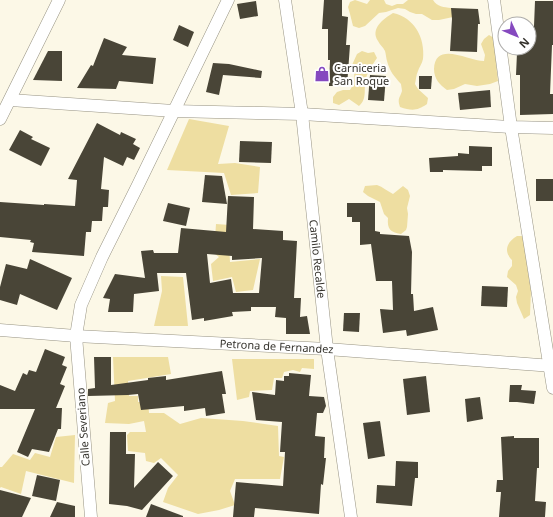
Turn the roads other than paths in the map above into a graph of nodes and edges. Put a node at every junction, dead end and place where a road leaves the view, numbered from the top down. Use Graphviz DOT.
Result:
graph roads {
  1 [pos="59,0"];
  2 [pos="228,0"];
  3 [pos="285,0"];
  4 [pos="494,0"];
  5 [pos="10,100"];
  6 [pos="174,111"];
  7 [pos="302,114"];
  8 [pos="0,119"];
  9 [pos="511,127"];
  10 [pos="553,128"];
  11 [pos="0,330"];
  12 [pos="76,336"];
  13 [pos="327,349"];
  14 [pos="552,366"];
  15 [pos="553,388"];
  16 [pos="90,517"];
  17 [pos="351,517"];
  1 -- 5 [label="street"];
  2 -- 6 [label="street, Calle Severiano"];
  3 -- 7 [label="street, Camilo Recalde"];
  4 -- 9 [label="street"];
  5 -- 6 [label="street"];
  5 -- 8 [label="street"];
  6 -- 7 [label="street"];
  6 -- 12 [label="street, Calle Severiano"];
  7 -- 9 [label="street"];
  7 -- 13 [label="street, Camilo Recalde"];
  9 -- 10 [label="street"];
  9 -- 14 [label="street"];
  11 -- 12 [label="street, Petrona de Fernandez"];
  12 -- 13 [label="street, Petrona de Fernandez"];
  12 -- 16 [label="street, Calle Severiano"];
  13 -- 14 [label="street, Petrona de Fernandez"];
  13 -- 17 [label="street, Camilo Recalde"];
  14 -- 15 [label="street"];
}
